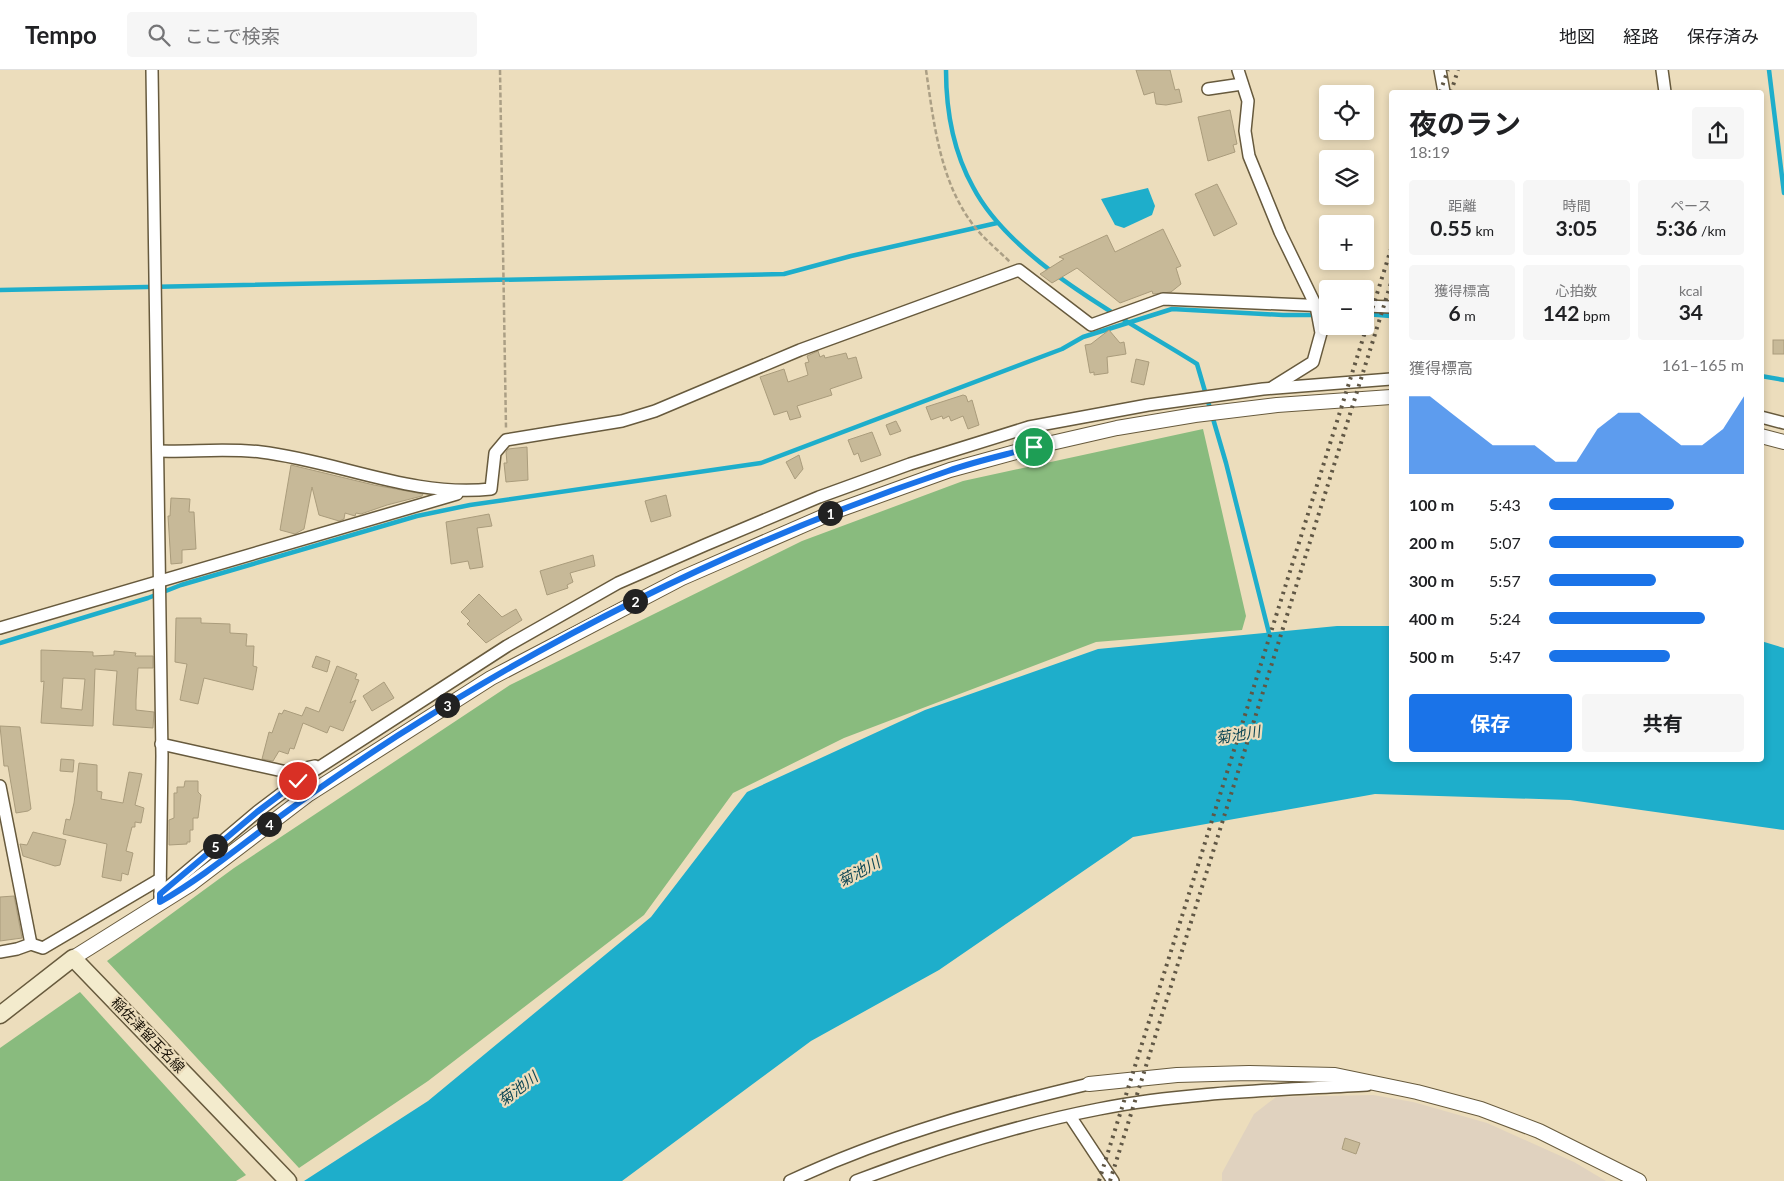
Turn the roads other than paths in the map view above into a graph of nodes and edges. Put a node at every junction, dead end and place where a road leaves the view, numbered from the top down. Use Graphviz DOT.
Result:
graph roads {
  1 [pos="152,70"];
  2 [pos="1238,70"];
  3 [pos="1440,70"];
  4 [pos="1662,70"];
  5 [pos="1242,84"];
  6 [pos="1208,89"];
  7 [pos="1444,90"];
  8 [pos="1664,90"];
  9 [pos="1319,301"];
  10 [pos="1319,306"];
  11 [pos="1374,306"];
  12 [pos="1389,306"];
  13 [pos="1320,335"];
  14 [pos="1389,379"];
  15 [pos="1272,388"];
  16 [pos="1389,397"];
  17 [pos="1764,418"];
  18 [pos="1784,423"];
  19 [pos="1764,437"];
  20 [pos="1784,442"];
  21 [pos="158,451"];
  22 [pos="464,492"];
  23 [pos="160,582"];
  24 [pos="0,628"];
  25 [pos="161,744"];
  26 [pos="322,765"];
  27 [pos="0,786"];
  28 [pos="160,879"];
  29 [pos="160,898"];
  30 [pos="31,944"];
  31 [pos="0,952"];
  32 [pos="73,958"];
  33 [pos="0,1016"];
  34 [pos="1090,1084"];
  35 [pos="1378,1084"];
  36 [pos="1070,1116"];
  37 [pos="288,1181"];
  38 [pos="790,1181"];
  39 [pos="856,1181"];
  40 [pos="1113,1181"];
  41 [pos="1639,1181"];
  1 -- 21 [label="street"];
  2 -- 5 [label="street"];
  3 -- 7 [label="street"];
  4 -- 8 [label="street"];
  5 -- 6 [label="street"];
  5 -- 9 [label="street"];
  10 -- 22 [label="street"];
  11 -- 12 [label="street"];
  13 -- 15 [label="street"];
  14 -- 15 [label="street"];
  15 -- 26 [label="street"];
  16 -- 29 [label="street"];
  17 -- 18 [label="street"];
  19 -- 20 [label="street"];
  21 -- 22 [label="street"];
  21 -- 23 [label="street"];
  22 -- 23 [label="street"];
  23 -- 24 [label="street"];
  23 -- 25 [label="street"];
  25 -- 26 [label="street"];
  25 -- 28 [label="street"];
  26 -- 29 [label="street"];
  27 -- 30 [label="street"];
  28 -- 29 [label="street"];
  28 -- 30 [label="street"];
  29 -- 32 [label="street"];
  30 -- 31 [label="street"];
  32 -- 33 [label="main road"];
  32 -- 37 [label="main road, 稲佐津留玉名線"];
  34 -- 35 [label="street"];
  34 -- 38 [label="street"];
  35 -- 36 [label="street"];
  35 -- 41 [label="street"];
  36 -- 39 [label="street"];
  36 -- 40 [label="street"];
}
